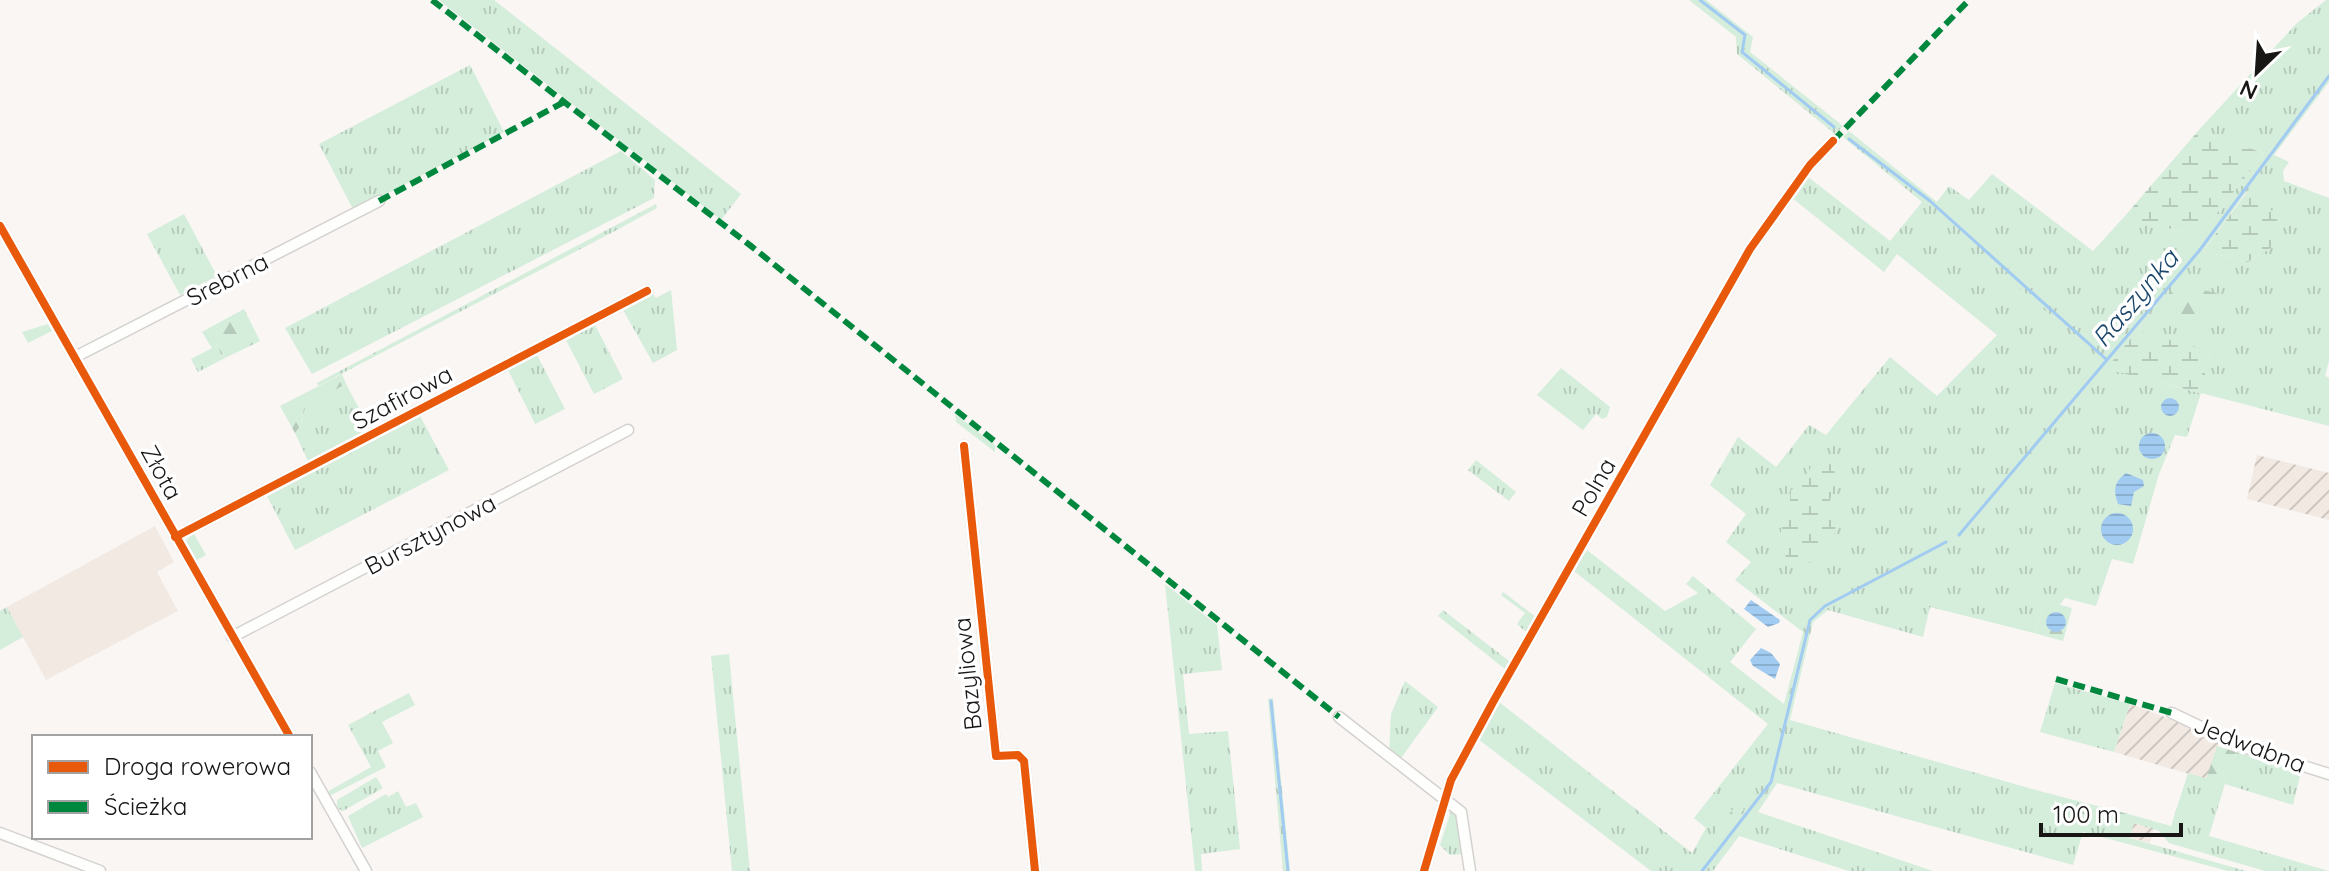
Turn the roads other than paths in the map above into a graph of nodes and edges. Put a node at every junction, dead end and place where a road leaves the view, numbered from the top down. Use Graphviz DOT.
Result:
graph roads {
  1 [pos="1833,141"];
  2 [pos="379,201"];
  3 [pos="0,226"];
  4 [pos="647,291"];
  5 [pos="75,357"];
  6 [pos="628,430"];
  7 [pos="964,446"];
  8 [pos="175,537"];
  9 [pos="232,637"];
  10 [pos="2172,713"];
  11 [pos="1339,717"];
  12 [pos="289,735"];
  13 [pos="2329,774"];
  14 [pos="312,776"];
  15 [pos="1445,799"];
  16 [pos="0,833"];
  17 [pos="100,871"];
  18 [pos="366,871"];
  19 [pos="1035,871"];
  20 [pos="1424,871"];
  21 [pos="1470,871"];
  1 -- 15 [label="street, Polna"];
  2 -- 5 [label="street, Srebrna"];
  3 -- 5 [label="street, Złota"];
  4 -- 8 [label="street, Szafirowa"];
  5 -- 8 [label="street, Złota"];
  6 -- 9 [label="street, Bursztynowa"];
  7 -- 19 [label="street, Bazyliowa"];
  8 -- 9 [label="street, Złota"];
  9 -- 12 [label="street, Złota"];
  10 -- 13 [label="street, Jedwabna"];
  11 -- 15 [label="street"];
  14 -- 18 [label="street"];
  15 -- 20 [label="street, Polna"];
  15 -- 21 [label="street"];
  16 -- 17 [label="street"];
}
